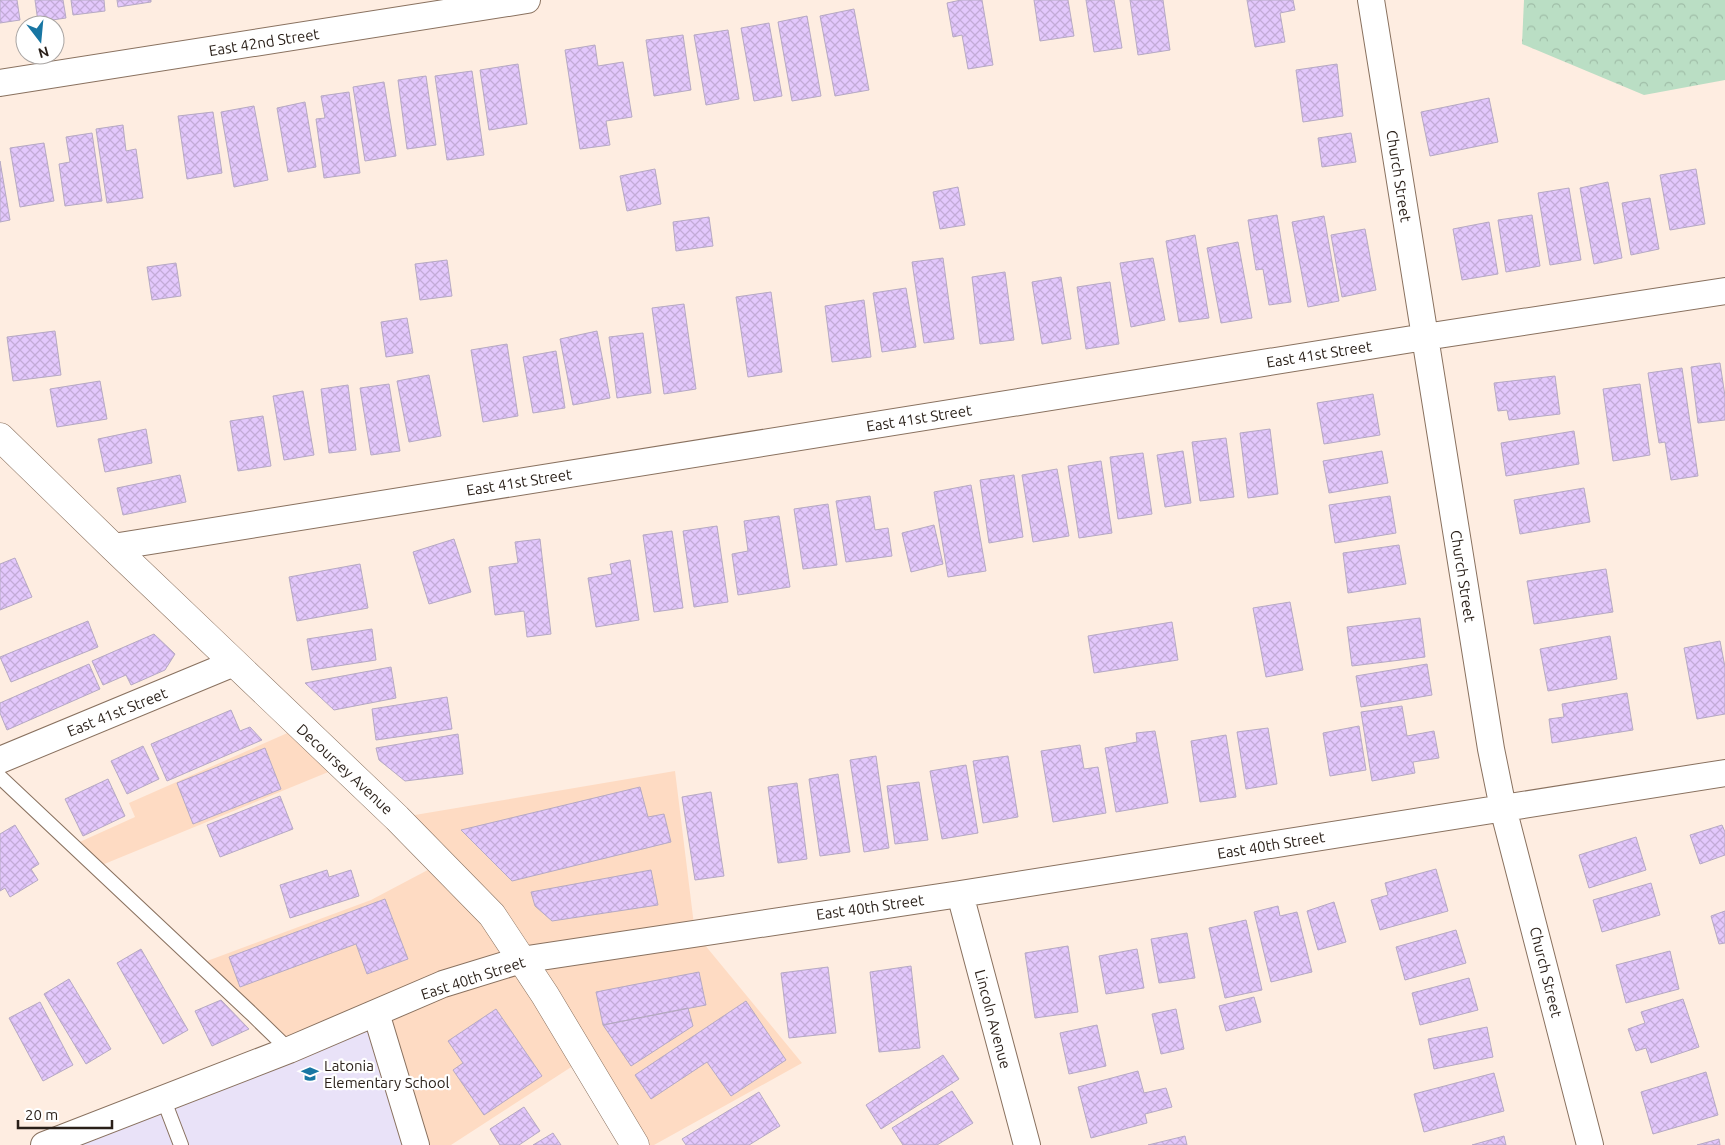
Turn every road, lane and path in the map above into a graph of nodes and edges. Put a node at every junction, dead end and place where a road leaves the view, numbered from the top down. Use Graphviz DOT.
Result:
graph roads {
  1 [pos="527,0"];
  2 [pos="1371,0"];
  3 [pos="0,83"];
  4 [pos="1725,291"];
  5 [pos="1425,337"];
  6 [pos="0,437"];
  7 [pos="112,548"];
  8 [pos="234,664"];
  9 [pos="0,760"];
  10 [pos="1725,773"];
  11 [pos="0,777"];
  12 [pos="1504,808"];
  13 [pos="960,894"];
  14 [pos="521,960"];
  15 [pos="376,1013"];
  16 [pos="289,1050"];
  17 [pos="162,1098"];
  18 [pos="44,1145"];
  19 [pos="180,1145"];
  20 [pos="416,1145"];
  21 [pos="635,1145"];
  22 [pos="1027,1145"];
  23 [pos="1590,1145"];
  1 -- 3 [label="street, East 42nd Street"];
  2 -- 5 [label="street, Church Street"];
  4 -- 5 [label="street, East 41st Street"];
  5 -- 7 [label="street, East 41st Street"];
  5 -- 12 [label="street, Church Street"];
  6 -- 7 [label="main road, Decoursey Avenue"];
  7 -- 8 [label="main road, Decoursey Avenue"];
  8 -- 9 [label="street, East 41st Street"];
  8 -- 14 [label="main road, Decoursey Avenue"];
  10 -- 12 [label="street, East 40th Street"];
  11 -- 16 [label="lane"];
  12 -- 13 [label="street, East 40th Street"];
  12 -- 23 [label="street, Church Street"];
  13 -- 14 [label="street, East 40th Street"];
  13 -- 22 [label="street, Lincoln Avenue"];
  14 -- 15 [label="street, East 40th Street"];
  14 -- 21 [label="main road, Decoursey Avenue"];
  15 -- 16 [label="street, East 40th Street"];
  15 -- 20 [label="street"];
  16 -- 17 [label="street, East 40th Street"];
  17 -- 18 [label="street, East 40th Street"];
  17 -- 19 [label="lane"];
}
